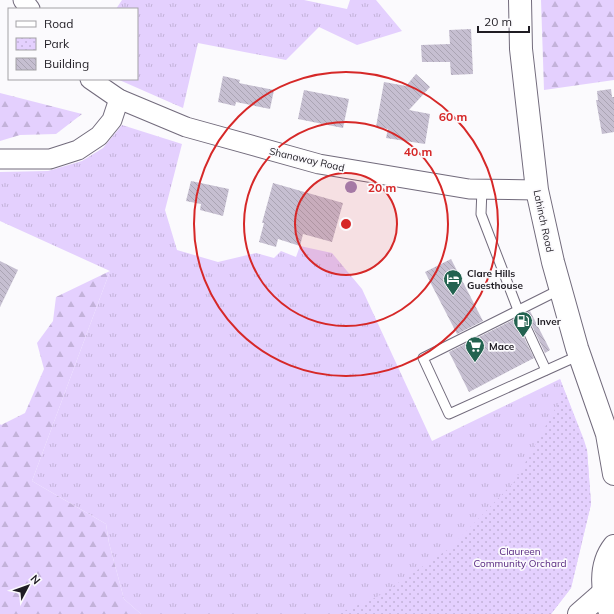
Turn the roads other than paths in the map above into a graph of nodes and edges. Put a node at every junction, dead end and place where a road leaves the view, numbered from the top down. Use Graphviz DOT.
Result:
graph roads {
  1 [pos="23,0"];
  2 [pos="520,0"];
  3 [pos="29,8"];
  4 [pos="91,80"];
  5 [pos="119,99"];
  6 [pos="0,159"];
  7 [pos="482,189"];
  8 [pos="537,190"];
  9 [pos="561,288"];
  10 [pos="518,310"];
  11 [pos="580,355"];
  12 [pos="546,370"];
  13 [pos="610,440"];
  14 [pos="614,474"];
  15 [pos="614,546"];
  16 [pos="603,593"];
  17 [pos="579,614"];
  18 [pos="611,614"];
  1 -- 3 [label="street"];
  2 -- 8 [label="main road, Lahinch Road"];
  4 -- 5 [label="street, Shanaway Road"];
  5 -- 6 [label="street"];
  5 -- 7 [label="street, Shanaway Road"];
  7 -- 8 [label="street, Shanaway Road"];
  7 -- 10 [label="lane"];
  8 -- 9 [label="main road, Lahinch Road"];
  9 -- 10 [label="lane"];
  9 -- 11 [label="main road, Lahinch Road"];
  10 -- 12 [label="lane"];
  10 -- 12 [label="lane"];
  11 -- 12 [label="lane"];
  11 -- 13 [label="main road, Lahinch Road"];
  13 -- 14 [label="main road, Lahinch Road"];
  15 -- 16 [label="main road"];
  16 -- 17 [label="main road"];
  16 -- 18 [label="main road"];
}
